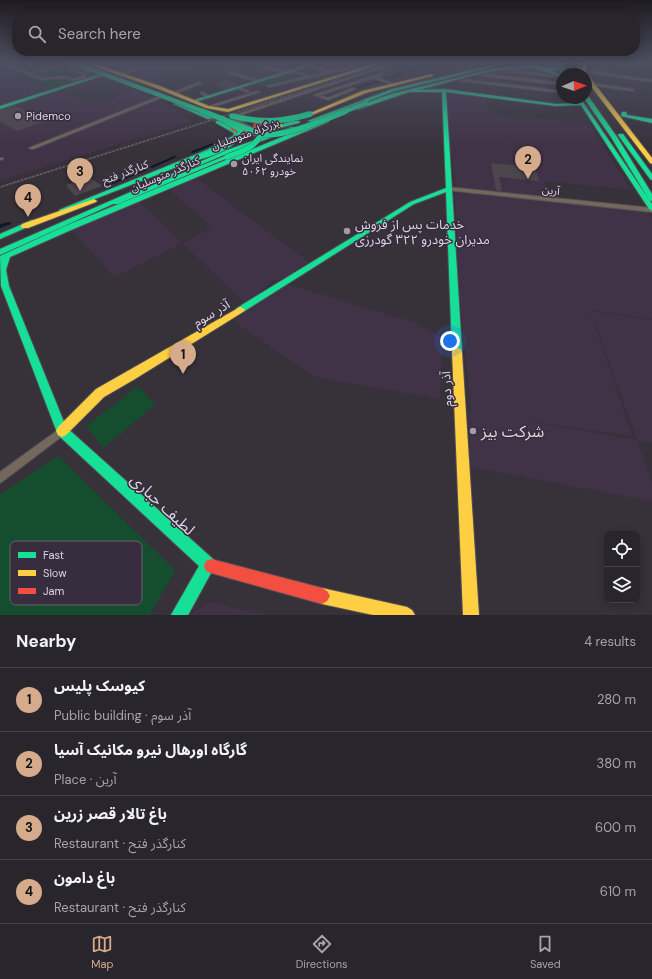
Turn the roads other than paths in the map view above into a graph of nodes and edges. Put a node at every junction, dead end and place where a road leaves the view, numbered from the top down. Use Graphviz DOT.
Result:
graph roads {
  1 [pos="33,92"];
  2 [pos="146,92"];
  3 [pos="155,92"];
  4 [pos="164,92"];
  5 [pos="179,92"];
  6 [pos="237,92"];
  7 [pos="258,92"];
  8 [pos="288,92"];
  9 [pos="310,92"];
  10 [pos="327,92"];
  11 [pos="347,92"];
  12 [pos="364,92"];
  13 [pos="391,92"];
  14 [pos="392,92"];
  15 [pos="393,92"];
  16 [pos="397,92"];
  17 [pos="444,92"];
  18 [pos="457,92"];
  19 [pos="594,92"];
  20 [pos="596,92"];
  21 [pos="159,93"];
  22 [pos="174,94"];
  23 [pos="316,95"];
  24 [pos="377,95"];
  25 [pos="322,97"];
  26 [pos="198,102"];
  27 [pos="344,103"];
  28 [pos="366,103"];
  29 [pos="555,104"];
  30 [pos="584,104"];
  31 [pos="585,104"];
  32 [pos="586,104"];
  33 [pos="0,108"];
  34 [pos="318,110"];
  35 [pos="238,115"];
  36 [pos="589,115"];
  37 [pos="623,116"];
  38 [pos="652,118"];
  39 [pos="216,119"];
  40 [pos="297,122"];
  41 [pos="258,126"];
  42 [pos="280,126"];
  43 [pos="241,133"];
  44 [pos="276,136"];
  45 [pos="603,136"];
  46 [pos="633,137"];
  47 [pos="32,148"];
  48 [pos="259,148"];
  49 [pos="652,162"];
  50 [pos="652,170"];
  51 [pos="652,178"];
  52 [pos="448,189"];
  53 [pos="117,195"];
  54 [pos="652,199"];
  55 [pos="652,210"];
  56 [pos="0,237"];
  57 [pos="0,245"];
  58 [pos="2,255"];
  59 [pos="2,283"];
  60 [pos="62,431"];
  61 [pos="0,478"];
  62 [pos="208,565"];
  63 [pos="180,615"];
  64 [pos="407,615"];
  65 [pos="472,615"];
  1 -- 33 [label="main road"];
  2 -- 39 [label="main road, bridge"];
  3 -- 21 [label="main road"];
  4 -- 26 [label="main road"];
  5 -- 22 [label="street"];
  6 -- 26 [label="main road"];
  7 -- 26 [label="street"];
  8 -- 26 [label="main road"];
  9 -- 35 [label="street"];
  10 -- 23 [label="street"];
  11 -- 25 [label="street"];
  12 -- 34 [label="main road"];
  13 -- 24 [label="main road"];
  14 -- 24 [label="main road, بزرگراه متوسلیان"];
  15 -- 27 [label="main road, بزرگراه متوسلیان"];
  16 -- 28 [label="main road, کنارگذر متوسلیان"];
  17 -- 52 [label="main road, آذر دوم"];
  18 -- 29 [label="main road"];
  19 -- 51 [label="main road"];
  20 -- 37 [label="main road"];
  21 -- 22 [label="main road"];
  21 -- 26 [label="main road"];
  21 -- 47 [label="street"];
  22 -- 26 [label="main road"];
  24 -- 44 [label="main road, بزرگراه متوسلیان"];
  26 -- 34 [label="main road, bridge"];
  26 -- 39 [label="main road"];
  26 -- 53 [label="main road, bridge"];
  27 -- 34 [label="main road"];
  27 -- 40 [label="main road, بزرگراه متوسلیان"];
  28 -- 39 [label="main road, bridge"];
  28 -- 48 [label="main road, کنارگذر متوسلیان"];
  29 -- 36 [label="main road"];
  30 -- 36 [label="main road"];
  31 -- 45 [label="main road"];
  32 -- 54 [label="main road"];
  34 -- 41 [label="main road"];
  35 -- 41 [label="street"];
  35 -- 41 [label="street"];
  36 -- 45 [label="main road"];
  37 -- 38 [label="main road"];
  37 -- 46 [label="main road"];
  39 -- 43 [label="main road"];
  39 -- 53 [label="main road, کنارگذر فتح, bridge"];
  40 -- 42 [label="main road"];
  40 -- 53 [label="main road, بزرگراه متوسلیان"];
  41 -- 42 [label="main road"];
  41 -- 43 [label="main road"];
  42 -- 43 [label="main road"];
  43 -- 53 [label="main road"];
  44 -- 48 [label="main road"];
  44 -- 58 [label="main road, بزرگراه متوسلیان"];
  45 -- 55 [label="main road"];
  46 -- 49 [label="main road"];
  46 -- 50 [label="main road"];
  48 -- 58 [label="main road, کنارگذر متوسلیان"];
  52 -- 55 [label="street, آرین"];
  52 -- 60 [label="main road, آذر سوم"];
  52 -- 65 [label="main road, آذر دوم"];
  53 -- 56 [label="main road"];
  53 -- 57 [label="main road, بزرگراه متوسلیان"];
  53 -- 58 [label="main road"];
  58 -- 59 [label="main road, لطیف جباری"];
  59 -- 60 [label="main road, لطیف جباری"];
  60 -- 61 [label="street, آذر سوم"];
  60 -- 62 [label="main road, لطیف جباری"];
  62 -- 63 [label="main road"];
  62 -- 64 [label="main road, لطیف جباری"];
}
